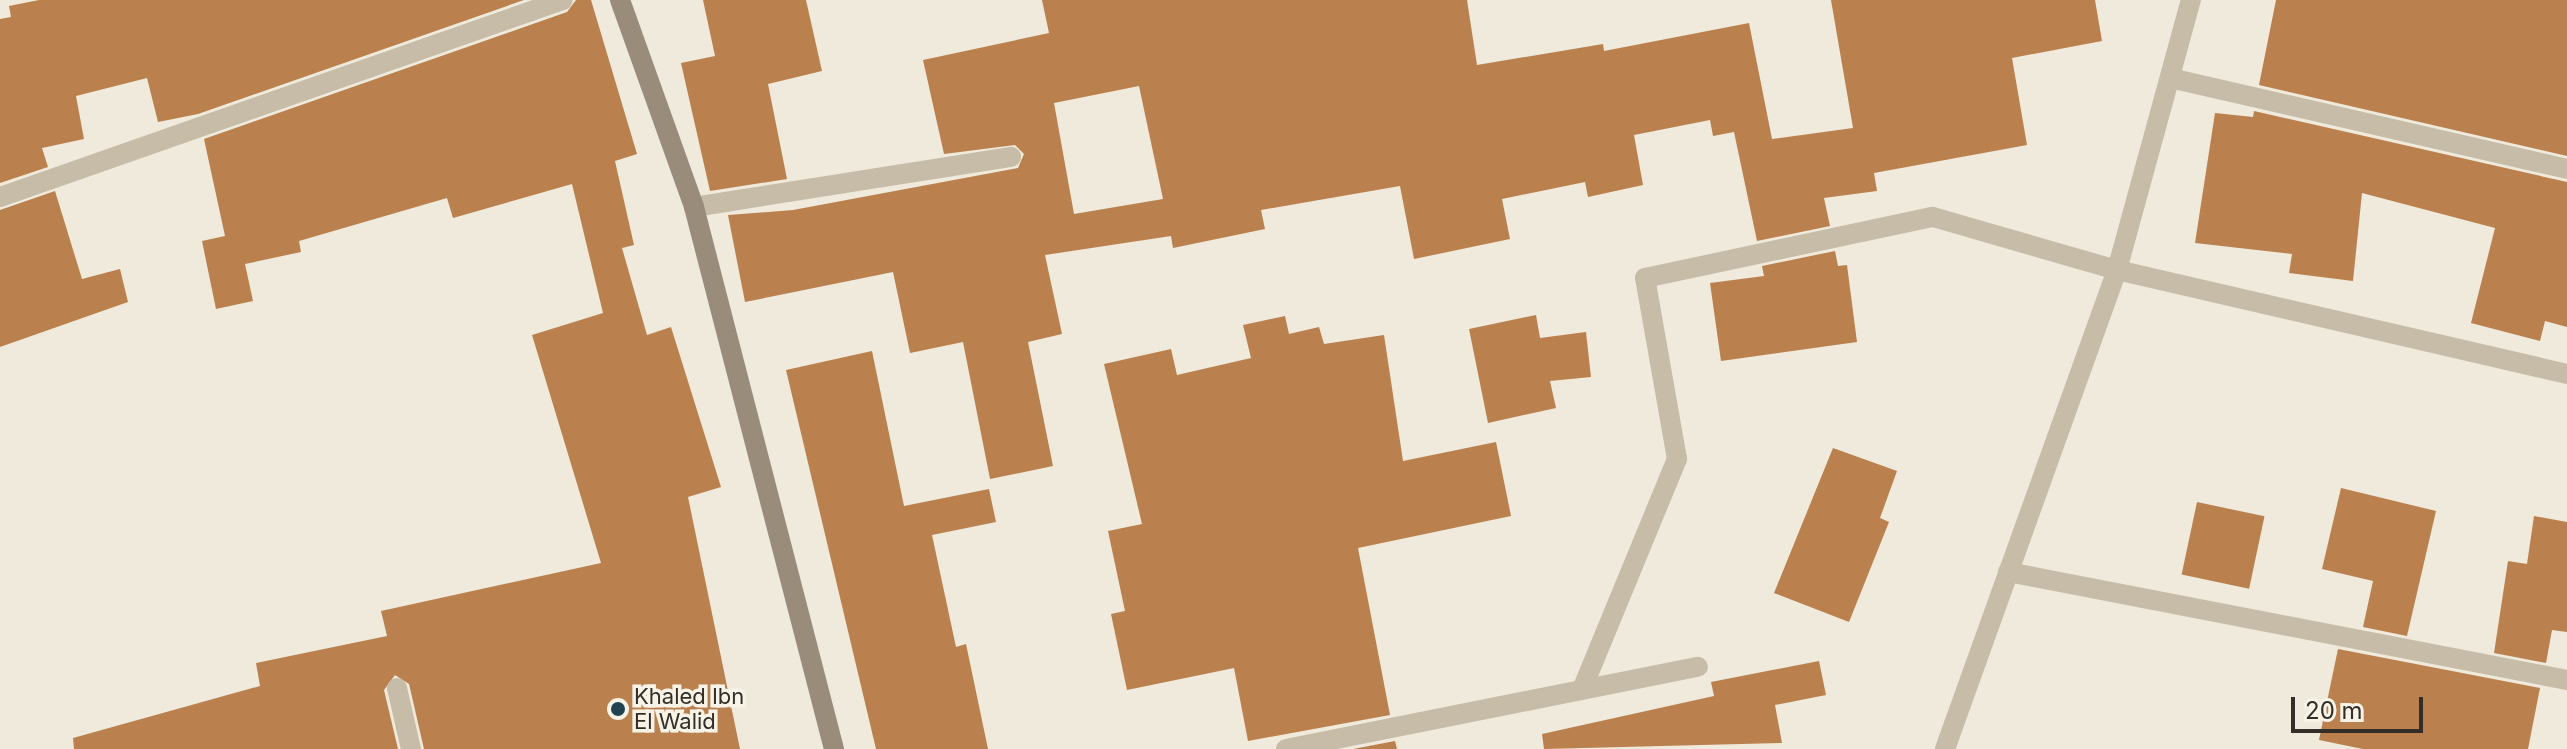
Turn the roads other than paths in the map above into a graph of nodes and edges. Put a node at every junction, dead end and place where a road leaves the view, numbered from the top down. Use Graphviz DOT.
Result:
graph roads {
  1 [pos="563,0"];
  2 [pos="620,0"];
  3 [pos="2191,0"];
  4 [pos="2170,78"];
  5 [pos="1011,157"];
  6 [pos="2567,169"];
  7 [pos="0,197"];
  8 [pos="694,207"];
  9 [pos="2117,270"];
  10 [pos="2567,374"];
  11 [pos="2008,572"];
  12 [pos="1698,667"];
  13 [pos="2567,680"];
  14 [pos="1583,687"];
  15 [pos="397,688"];
  16 [pos="411,749"];
  17 [pos="834,749"];
  18 [pos="1286,749"];
  19 [pos="1945,749"];
  1 -- 7 [label="street"];
  2 -- 8 [label="street"];
  3 -- 4 [label="street"];
  4 -- 6 [label="street"];
  4 -- 9 [label="street"];
  5 -- 8 [label="street"];
  8 -- 17 [label="street"];
  9 -- 10 [label="street"];
  9 -- 11 [label="street"];
  9 -- 14 [label="street"];
  11 -- 13 [label="street"];
  11 -- 19 [label="street"];
  12 -- 14 [label="street"];
  14 -- 18 [label="street"];
  15 -- 16 [label="street"];
}
